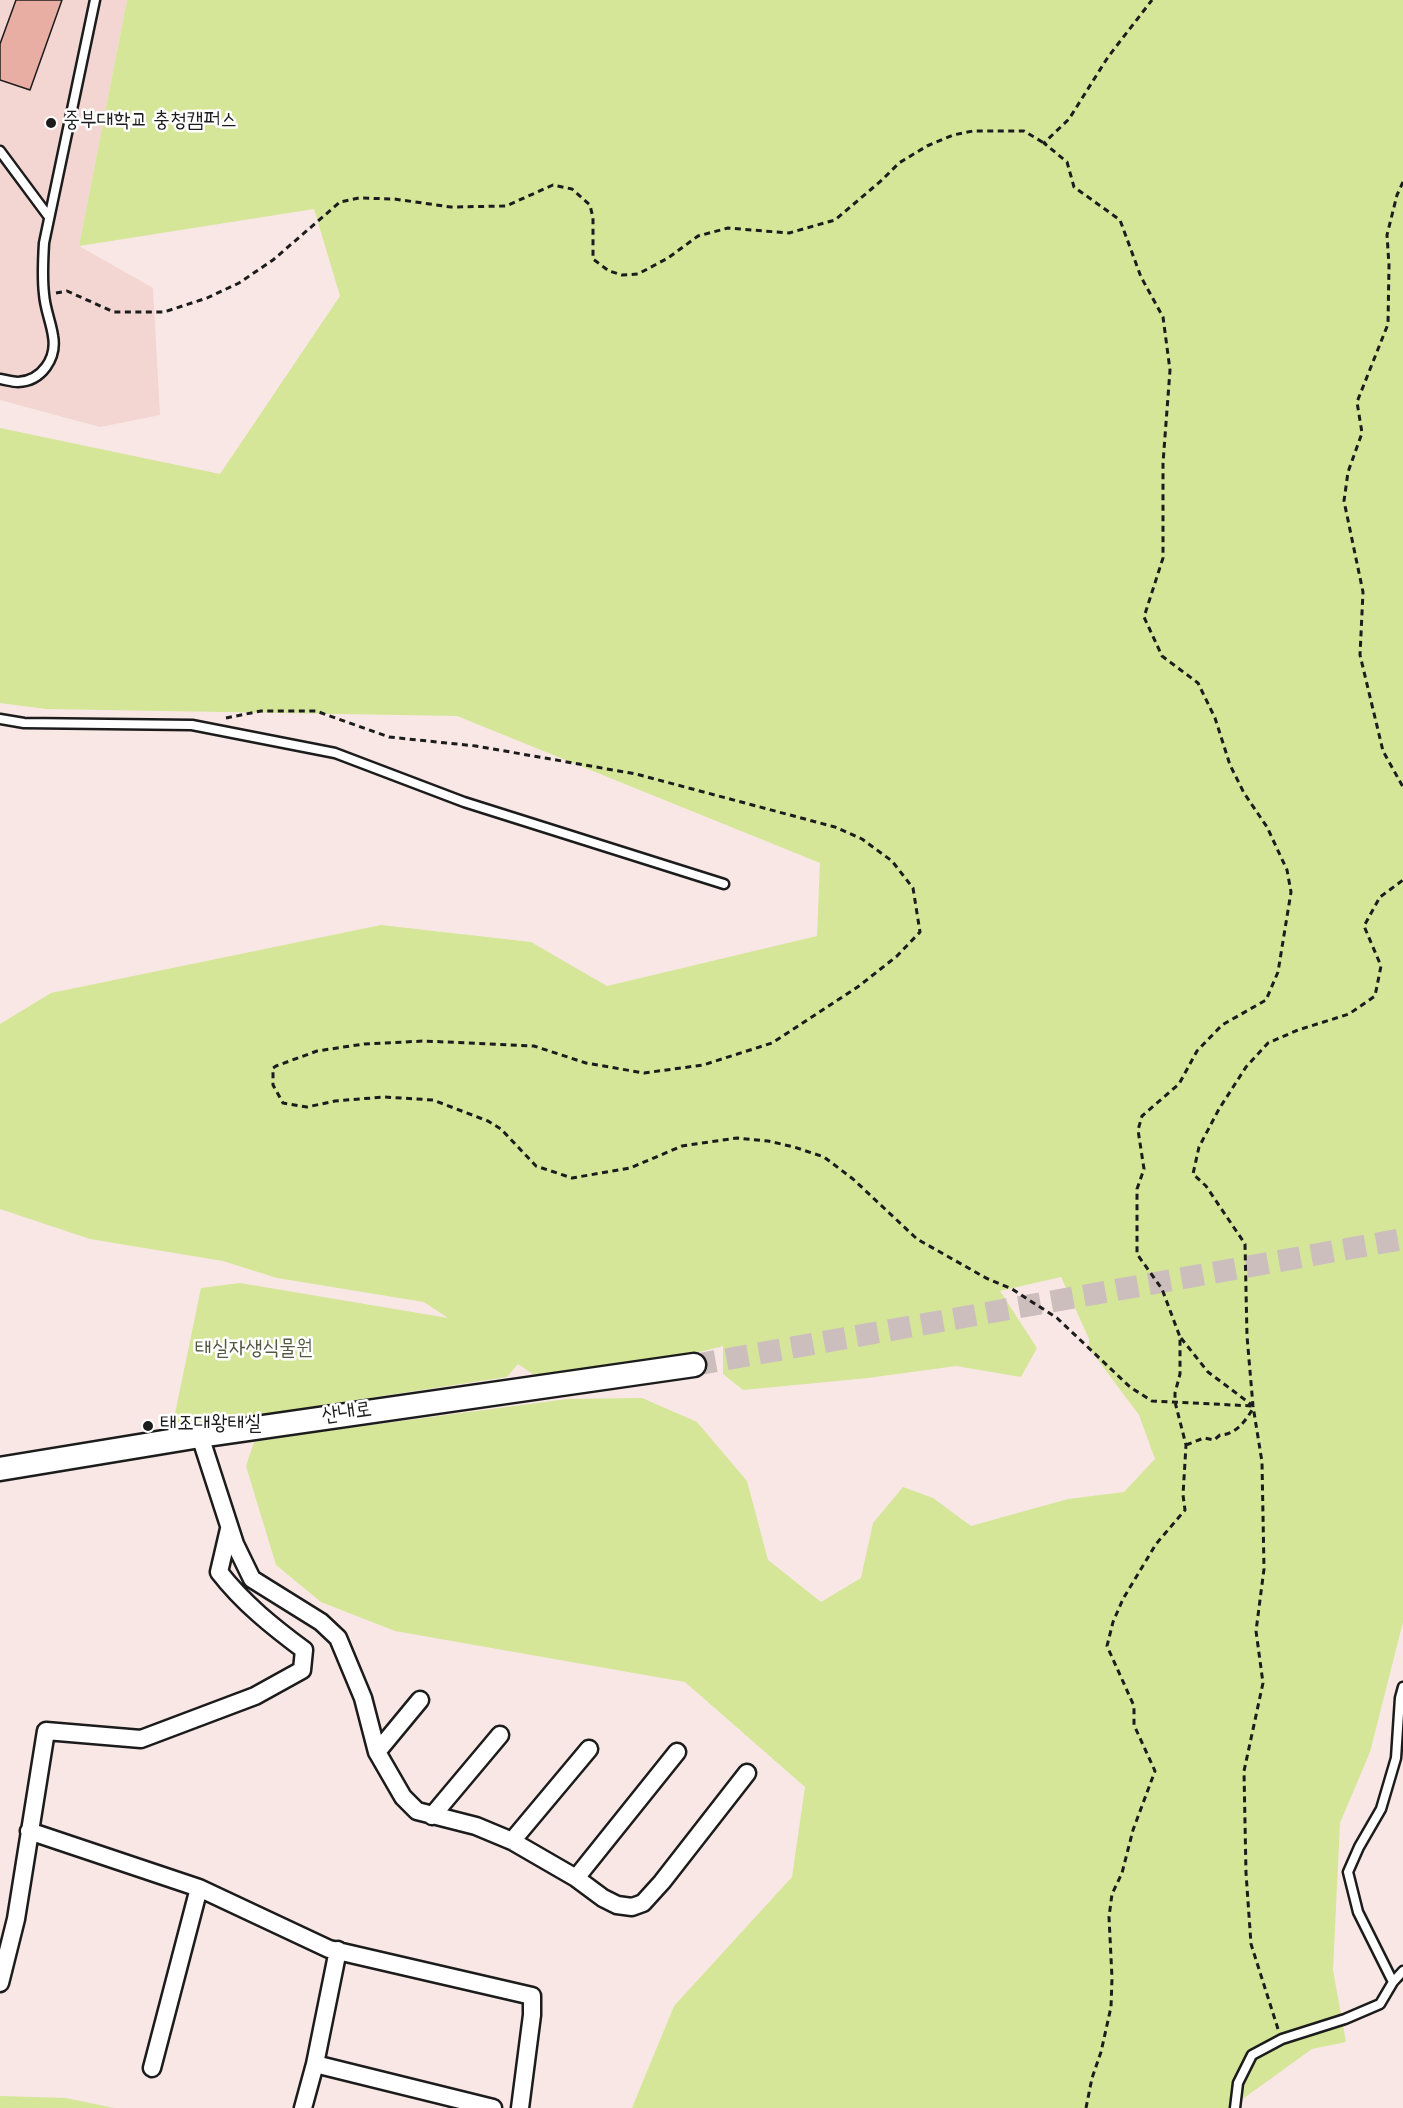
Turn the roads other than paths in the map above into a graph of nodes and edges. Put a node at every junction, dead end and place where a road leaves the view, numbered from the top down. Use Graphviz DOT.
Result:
graph roads {
  1 [pos="95,0"];
  2 [pos="0,151"];
  3 [pos="49,217"];
  4 [pos="0,379"];
  5 [pos="0,719"];
  6 [pos="724,884"];
  7 [pos="694,1365"];
  8 [pos="200,1436"];
  9 [pos="0,1469"];
  10 [pos="229,1528"];
  11 [pos="1403,1687"];
  12 [pos="420,1701"];
  13 [pos="500,1735"];
  14 [pos="589,1749"];
  15 [pos="378,1752"];
  16 [pos="677,1752"];
  17 [pos="747,1773"];
  18 [pos="432,1816"];
  19 [pos="29,1830"];
  20 [pos="513,1841"];
  21 [pos="576,1878"];
  22 [pos="199,1888"];
  23 [pos="338,1950"];
  24 [pos="1403,1971"];
  25 [pos="1393,1982"];
  26 [pos="0,1983"];
  27 [pos="315,2064"];
  28 [pos="152,2068"];
  29 [pos="303,2108"];
  30 [pos="493,2108"];
  31 [pos="520,2108"];
  32 [pos="1235,2108"];
  1 -- 3 [label="lane"];
  2 -- 3 [label="lane"];
  3 -- 4 [label="lane"];
  5 -- 6 [label="lane"];
  7 -- 8 [label="street, 산내로"];
  8 -- 9 [label="street, 산내로"];
  8 -- 10 [label="street"];
  10 -- 15 [label="street"];
  10 -- 19 [label="street"];
  11 -- 25 [label="lane"];
  12 -- 15 [label="street"];
  13 -- 18 [label="street"];
  14 -- 20 [label="street"];
  15 -- 18 [label="street"];
  16 -- 21 [label="street"];
  17 -- 21 [label="street"];
  18 -- 20 [label="street"];
  19 -- 22 [label="street"];
  19 -- 26 [label="street"];
  20 -- 21 [label="street"];
  22 -- 23 [label="street"];
  22 -- 28 [label="street"];
  23 -- 27 [label="street"];
  23 -- 31 [label="street"];
  24 -- 25 [label="lane"];
  25 -- 32 [label="lane"];
  27 -- 29 [label="street"];
  27 -- 30 [label="street"];
}
